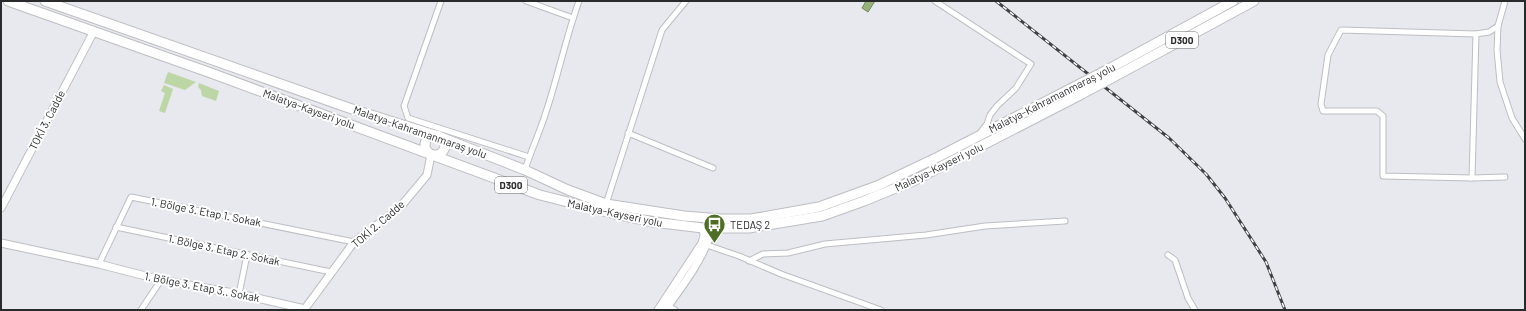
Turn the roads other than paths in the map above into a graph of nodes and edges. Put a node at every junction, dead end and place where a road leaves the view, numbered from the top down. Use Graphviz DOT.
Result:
graph roads {
  1 [pos="8,1"];
  2 [pos="45,1"];
  3 [pos="441,1"];
  4 [pos="526,1"];
  5 [pos="580,1"];
  6 [pos="686,1"];
  7 [pos="935,1"];
  8 [pos="1233,1"];
  9 [pos="1254,1"];
  10 [pos="1505,1"];
  11 [pos="573,18"];
  12 [pos="1498,26"];
  13 [pos="94,32"];
  14 [pos="1476,34"];
  15 [pos="1107,75"];
  16 [pos="628,134"];
  17 [pos="438,136"];
  18 [pos="978,136"];
  19 [pos="1525,139"];
  20 [pos="431,155"];
  21 [pos="529,157"];
  22 [pos="713,168"];
  23 [pos="525,170"];
  24 [pos="1505,177"];
  25 [pos="1472,178"];
  26 [pos="606,204"];
  27 [pos="1,208"];
  28 [pos="1066,221"];
  29 [pos="116,227"];
  30 [pos="703,228"];
  31 [pos="713,228"];
  32 [pos="354,242"];
  33 [pos="1,243"];
  34 [pos="704,244"];
  35 [pos="247,255"];
  36 [pos="1168,255"];
  37 [pos="750,261"];
  38 [pos="99,264"];
  39 [pos="331,272"];
  40 [pos="161,280"];
  41 [pos="239,294"];
  42 [pos="668,307"];
  43 [pos="304,309"];
  44 [pos="141,310"];
  45 [pos="658,310"];
  46 [pos="881,310"];
  47 [pos="1195,310"];
  1 -- 13 [label="highway, Malatya-Kayseri yolu / D300"];
  2 -- 17 [label="highway, Malatya-Kahramanmaraş yolu / D300"];
  3 -- 21 [label="street"];
  4 -- 11 [label="street"];
  5 -- 11 [label="street"];
  6 -- 16 [label="street"];
  7 -- 18 [label="street"];
  8 -- 15 [label="highway, Malatya-Kahramanmaraş yolu / D300"];
  9 -- 15 [label="highway, Malatya-Kayseri yolu / D300"];
  10 -- 12 [label="street"];
  11 -- 21 [label="street"];
  12 -- 14 [label="street"];
  12 -- 19 [label="street"];
  13 -- 20 [label="highway, Malatya-Kayseri yolu / D300"];
  13 -- 27 [label="street, TOKİ 3. Cadde"];
  14 -- 25 [label="street"];
  14 -- 25 [label="street"];
  15 -- 18 [label="highway, Malatya-Kahramanmaraş yolu / D300, bridge"];
  15 -- 31 [label="highway, Malatya-Kayseri yolu / D300, bridge"];
  16 -- 22 [label="street"];
  16 -- 26 [label="street"];
  17 -- 20 [label="highway"];
  17 -- 20 [label="highway"];
  17 -- 23 [label="highway, Malatya-Kahramanmaraş yolu / D300"];
  18 -- 26 [label="highway, Malatya-Kahramanmaraş yolu / D300"];
  20 -- 30 [label="highway, Malatya-Kayseri yolu / D300"];
  20 -- 32 [label="street, TOKİ 2. Cadde"];
  21 -- 23 [label="street"];
  23 -- 26 [label="highway, Malatya-Kahramanmaraş yolu / D300"];
  24 -- 25 [label="street"];
  28 -- 37 [label="street"];
  29 -- 32 [label="street, 1. Bölge 3. Etap 1. Sokak"];
  29 -- 35 [label="street, 1. Bölge 3. Etap 2. Sokak"];
  29 -- 38 [label="street, 1. Bölge 3. Etap 1. Sokak"];
  30 -- 31 [label="highway, Malatya-Kayseri yolu / D300"];
  30 -- 34 [label="street"];
  31 -- 34 [label="street"];
  32 -- 39 [label="street, TOKİ 2. Cadde"];
  33 -- 38 [label="street, 1. Bölge 3. Etap 3.. Sokak"];
  34 -- 37 [label="street"];
  34 -- 42 [label="street"];
  35 -- 39 [label="street, 1. Bölge 3. Etap 2. Sokak"];
  35 -- 41 [label="street"];
  36 -- 47 [label="street"];
  37 -- 46 [label="street"];
  38 -- 40 [label="street, 1. Bölge 3. Etap 3.. Sokak"];
  39 -- 43 [label="street, TOKİ 2. Cadde"];
  40 -- 41 [label="street, 1. Bölge 3. Etap 3.. Sokak"];
  40 -- 44 [label="street"];
  41 -- 43 [label="street, 1. Bölge 3. Etap 3.. Sokak"];
  42 -- 45 [label="street"];
}
